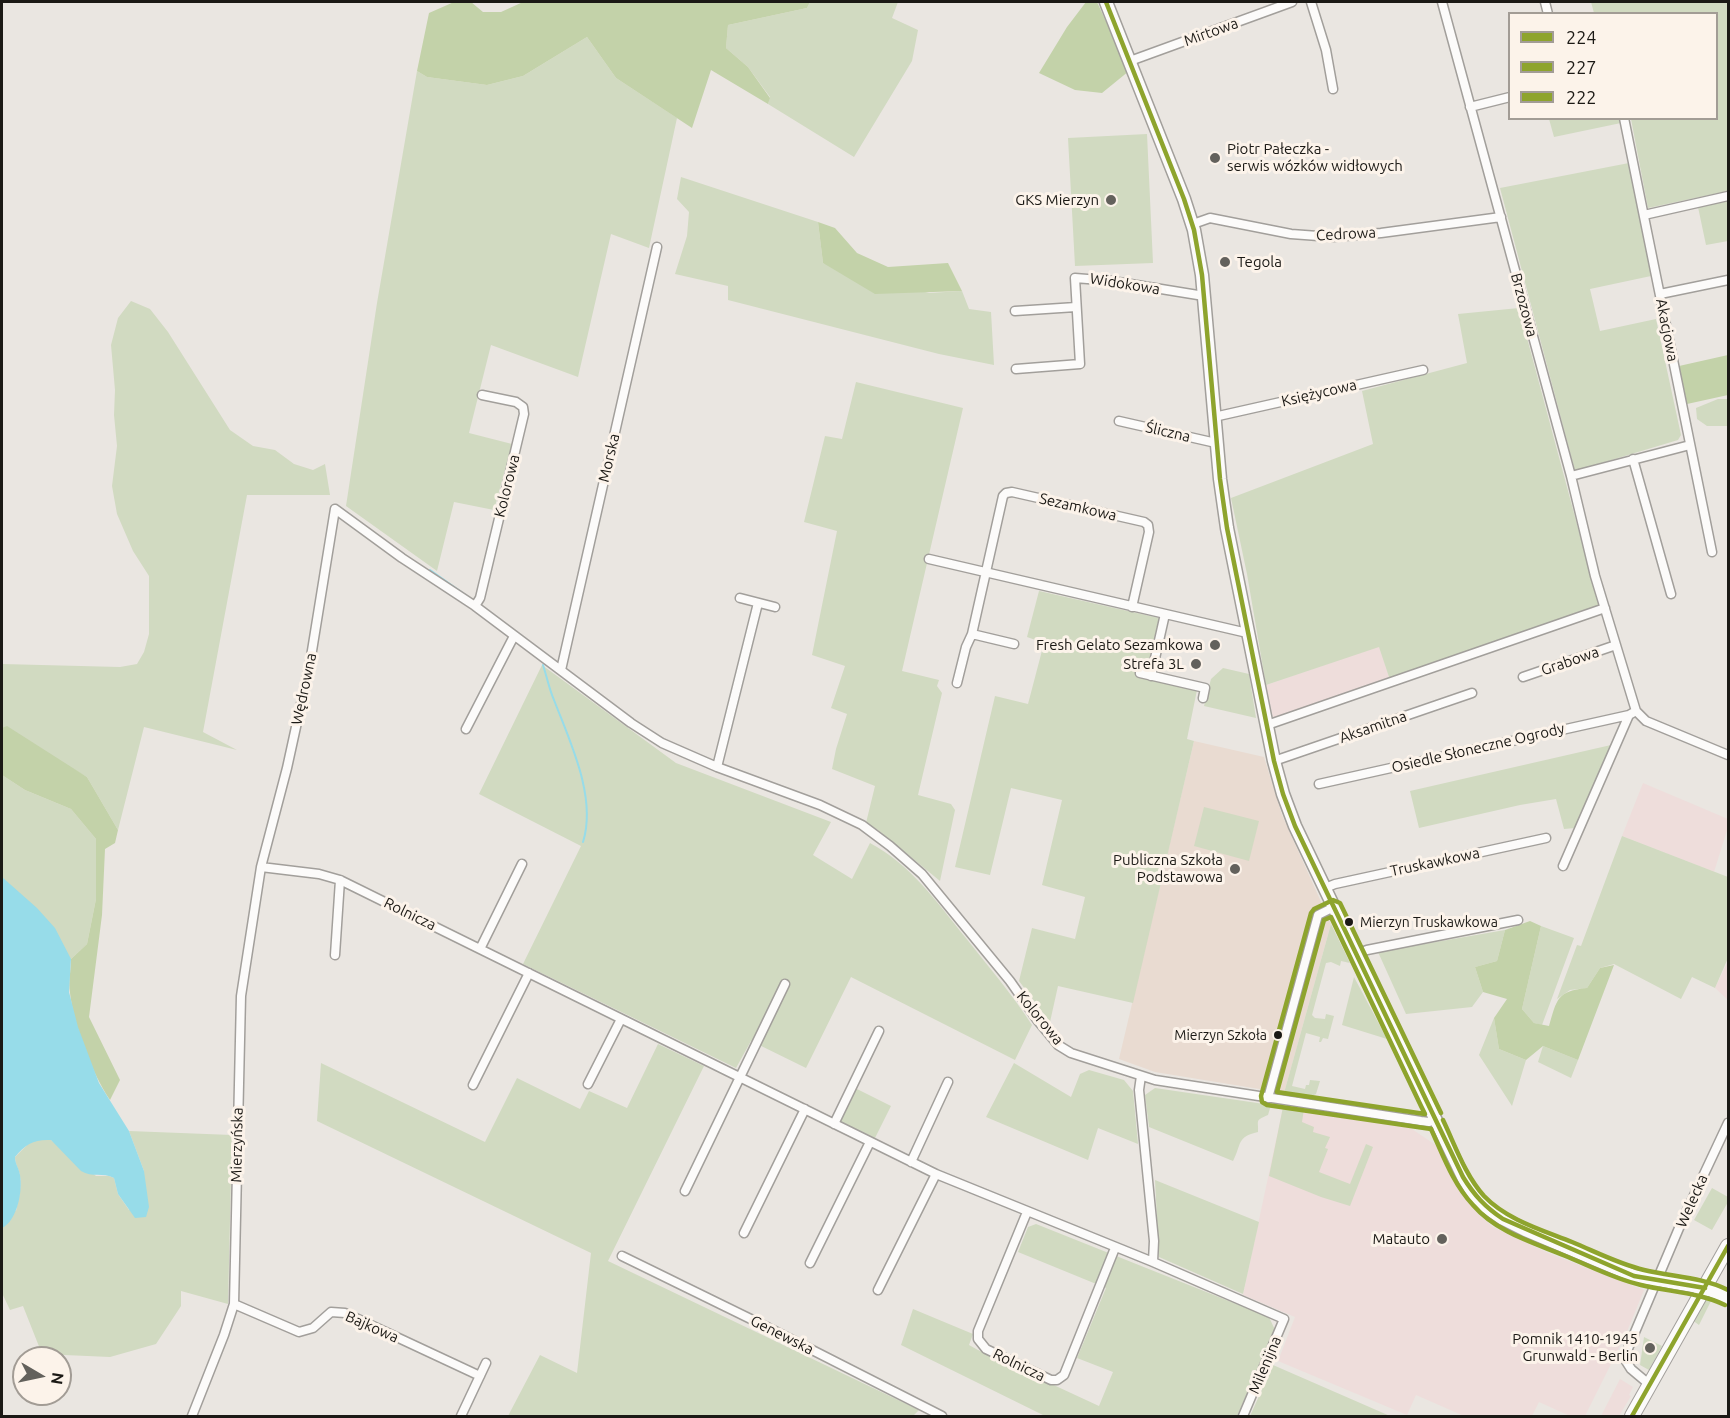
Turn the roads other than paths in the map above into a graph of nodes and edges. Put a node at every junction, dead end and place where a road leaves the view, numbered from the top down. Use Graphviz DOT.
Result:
graph roads {
  1 [pos="1106,2"];
  2 [pos="1292,2"];
  3 [pos="1311,2"];
  4 [pos="1442,2"];
  5 [pos="1130,62"];
  6 [pos="1333,89"];
  7 [pos="1508,97"];
  8 [pos="1470,106"];
  9 [pos="1624,120"];
  10 [pos="1728,196"];
  11 [pos="1644,215"];
  12 [pos="1501,217"];
  13 [pos="1193,224"];
  14 [pos="657,247"];
  15 [pos="1728,280"];
  16 [pos="1660,294"];
  17 [pos="1204,296"];
  18 [pos="1076,307"];
  19 [pos="1015,311"];
  20 [pos="1016,369"];
  21 [pos="1423,370"];
  22 [pos="482,395"];
  23 [pos="1214,417"];
  24 [pos="1119,421"];
  25 [pos="1216,443"];
  26 [pos="1690,445"];
  27 [pos="1634,459"];
  28 [pos="1571,476"];
  29 [pos="335,509"];
  30 [pos="1712,552"];
  31 [pos="929,559"];
  32 [pos="985,572"];
  33 [pos="1671,594"];
  34 [pos="740,598"];
  35 [pos="758,603"];
  36 [pos="475,606"];
  37 [pos="775,607"];
  38 [pos="1131,607"];
  39 [pos="1605,608"];
  40 [pos="1166,614"];
  41 [pos="1248,631"];
  42 [pos="972,634"];
  43 [pos="514,636"];
  44 [pos="1014,644"];
  45 [pos="1616,645"];
  46 [pos="561,670"];
  47 [pos="1140,673"];
  48 [pos="1151,676"];
  49 [pos="1523,677"];
  50 [pos="957,683"];
  51 [pos="1472,693"];
  52 [pos="1203,698"];
  53 [pos="1632,713"];
  54 [pos="1267,725"];
  55 [pos="466,729"];
  56 [pos="1728,755"];
  57 [pos="1274,761"];
  58 [pos="717,767"];
  59 [pos="1319,784"];
  60 [pos="1546,838"];
  61 [pos="522,864"];
  62 [pos="1563,866"];
  63 [pos="261,867"];
  64 [pos="340,879"];
  65 [pos="1325,888"];
  66 [pos="1334,907"];
  67 [pos="1518,920"];
  68 [pos="480,949"];
  69 [pos="335,954"];
  70 [pos="1356,954"];
  71 [pos="529,973"];
  72 [pos="785,984"];
  73 [pos="621,1018"];
  74 [pos="879,1031"];
  75 [pos="1141,1076"];
  76 [pos="740,1077"];
  77 [pos="948,1082"];
  78 [pos="588,1084"];
  79 [pos="473,1085"];
  80 [pos="1268,1098"];
  81 [pos="805,1109"];
  82 [pos="1436,1119"];
  83 [pos="1728,1123"];
  84 [pos="834,1124"];
  85 [pos="870,1142"];
  86 [pos="911,1162"];
  87 [pos="936,1174"];
  88 [pos="685,1191"];
  89 [pos="1027,1212"];
  90 [pos="744,1233"];
  91 [pos="1728,1246"];
  92 [pos="1115,1248"];
  93 [pos="622,1256"];
  94 [pos="1153,1262"];
  95 [pos="810,1263"];
  96 [pos="1658,1280"];
  97 [pos="1705,1288"];
  98 [pos="878,1290"];
  99 [pos="1728,1298"];
  100 [pos="1246,1302"];
  101 [pos="234,1304"];
  102 [pos="486,1363"];
  103 [pos="480,1376"];
  104 [pos="1650,1385"];
  105 [pos="192,1416"];
  106 [pos="461,1416"];
  107 [pos="942,1416"];
  108 [pos="1243,1416"];
  109 [pos="1632,1416"];
  1 -- 5 [label="street"];
  2 -- 5 [label="street, Mirtowa"];
  3 -- 6 [label="street"];
  4 -- 8 [label="street, Brzozowa"];
  5 -- 13 [label="street"];
  7 -- 8 [label="street"];
  8 -- 12 [label="street, Brzozowa"];
  9 -- 11 [label="street, Akacjowa"];
  10 -- 11 [label="street"];
  11 -- 16 [label="street, Akacjowa"];
  12 -- 13 [label="street, Cedrowa"];
  12 -- 28 [label="street, Brzozowa"];
  13 -- 17 [label="street"];
  14 -- 46 [label="street, Morska"];
  15 -- 16 [label="street"];
  16 -- 26 [label="street, Akacjowa"];
  17 -- 18 [label="street, Widokowa"];
  17 -- 23 [label="street"];
  18 -- 19 [label="street"];
  18 -- 20 [label="street, Widokowa"];
  21 -- 23 [label="street, Księżycowa"];
  22 -- 36 [label="street, Kolorowa"];
  23 -- 25 [label="street"];
  24 -- 25 [label="street, Śliczna"];
  25 -- 41 [label="street"];
  26 -- 27 [label="street"];
  26 -- 30 [label="street, Akacjowa"];
  27 -- 28 [label="street"];
  27 -- 33 [label="street"];
  28 -- 39 [label="street, Brzozowa"];
  29 -- 36 [label="street, Kolorowa"];
  29 -- 63 [label="street, Wędrowna"];
  31 -- 32 [label="street"];
  32 -- 38 [label="street"];
  32 -- 38 [label="street, Sezamkowa"];
  32 -- 42 [label="street, Sezamkowa"];
  34 -- 35 [label="street"];
  35 -- 37 [label="street"];
  35 -- 58 [label="street"];
  36 -- 43 [label="street, Kolorowa"];
  38 -- 40 [label="street"];
  39 -- 45 [label="street, Brzozowa"];
  39 -- 54 [label="street"];
  40 -- 41 [label="street"];
  40 -- 48 [label="street"];
  41 -- 54 [label="street"];
  42 -- 44 [label="street"];
  42 -- 50 [label="street, Sezamkowa"];
  43 -- 46 [label="street, Kolorowa"];
  43 -- 55 [label="street"];
  45 -- 49 [label="street, Grabowa"];
  45 -- 53 [label="street, Brzozowa"];
  46 -- 58 [label="street, Kolorowa"];
  47 -- 48 [label="street"];
  48 -- 52 [label="street"];
  51 -- 57 [label="street, Aksamitna"];
  53 -- 56 [label="street"];
  53 -- 59 [label="street, Osiedle Słoneczne Ogrody"];
  53 -- 62 [label="street"];
  54 -- 57 [label="street"];
  57 -- 65 [label="street"];
  58 -- 75 [label="street, Kolorowa"];
  60 -- 65 [label="street, Truskawkowa"];
  61 -- 68 [label="street"];
  63 -- 64 [label="street, Rolnicza"];
  63 -- 101 [label="street, Mierzyńska"];
  64 -- 68 [label="street, Rolnicza"];
  64 -- 69 [label="street"];
  65 -- 66 [label="street"];
  66 -- 70 [label="street"];
  66 -- 80 [label="street"];
  67 -- 70 [label="street"];
  68 -- 71 [label="street, Rolnicza"];
  70 -- 82 [label="street"];
  71 -- 73 [label="street, Rolnicza"];
  71 -- 79 [label="street"];
  72 -- 76 [label="street"];
  73 -- 76 [label="street, Rolnicza"];
  73 -- 78 [label="street"];
  74 -- 84 [label="street"];
  75 -- 80 [label="street, Kolorowa"];
  75 -- 94 [label="street"];
  76 -- 81 [label="street, Rolnicza"];
  76 -- 88 [label="street"];
  77 -- 86 [label="street"];
  80 -- 82 [label="street, Kolorowa"];
  81 -- 84 [label="street, Rolnicza"];
  81 -- 90 [label="street"];
  82 -- 96 [label="street"];
  83 -- 96 [label="street, Welecka"];
  84 -- 85 [label="street, Rolnicza"];
  85 -- 86 [label="street, Rolnicza"];
  85 -- 95 [label="street"];
  86 -- 87 [label="street, Rolnicza"];
  87 -- 89 [label="street, Rolnicza"];
  87 -- 98 [label="street"];
  89 -- 92 [label="street, Rolnicza"];
  89 -- 92 [label="street, Rolnicza"];
  91 -- 97 [label="main road"];
  92 -- 94 [label="street, Rolnicza"];
  93 -- 107 [label="street, Genewska"];
  94 -- 100 [label="street, Rolnicza"];
  96 -- 97 [label="street"];
  96 -- 104 [label="street, Welecka"];
  97 -- 99 [label="street"];
  97 -- 104 [label="main road"];
  100 -- 108 [label="street, Milenijna"];
  101 -- 103 [label="street, Bajkowa"];
  101 -- 105 [label="street, Mierzyńska"];
  102 -- 103 [label="street"];
  103 -- 106 [label="street"];
  104 -- 109 [label="main road"];
}
